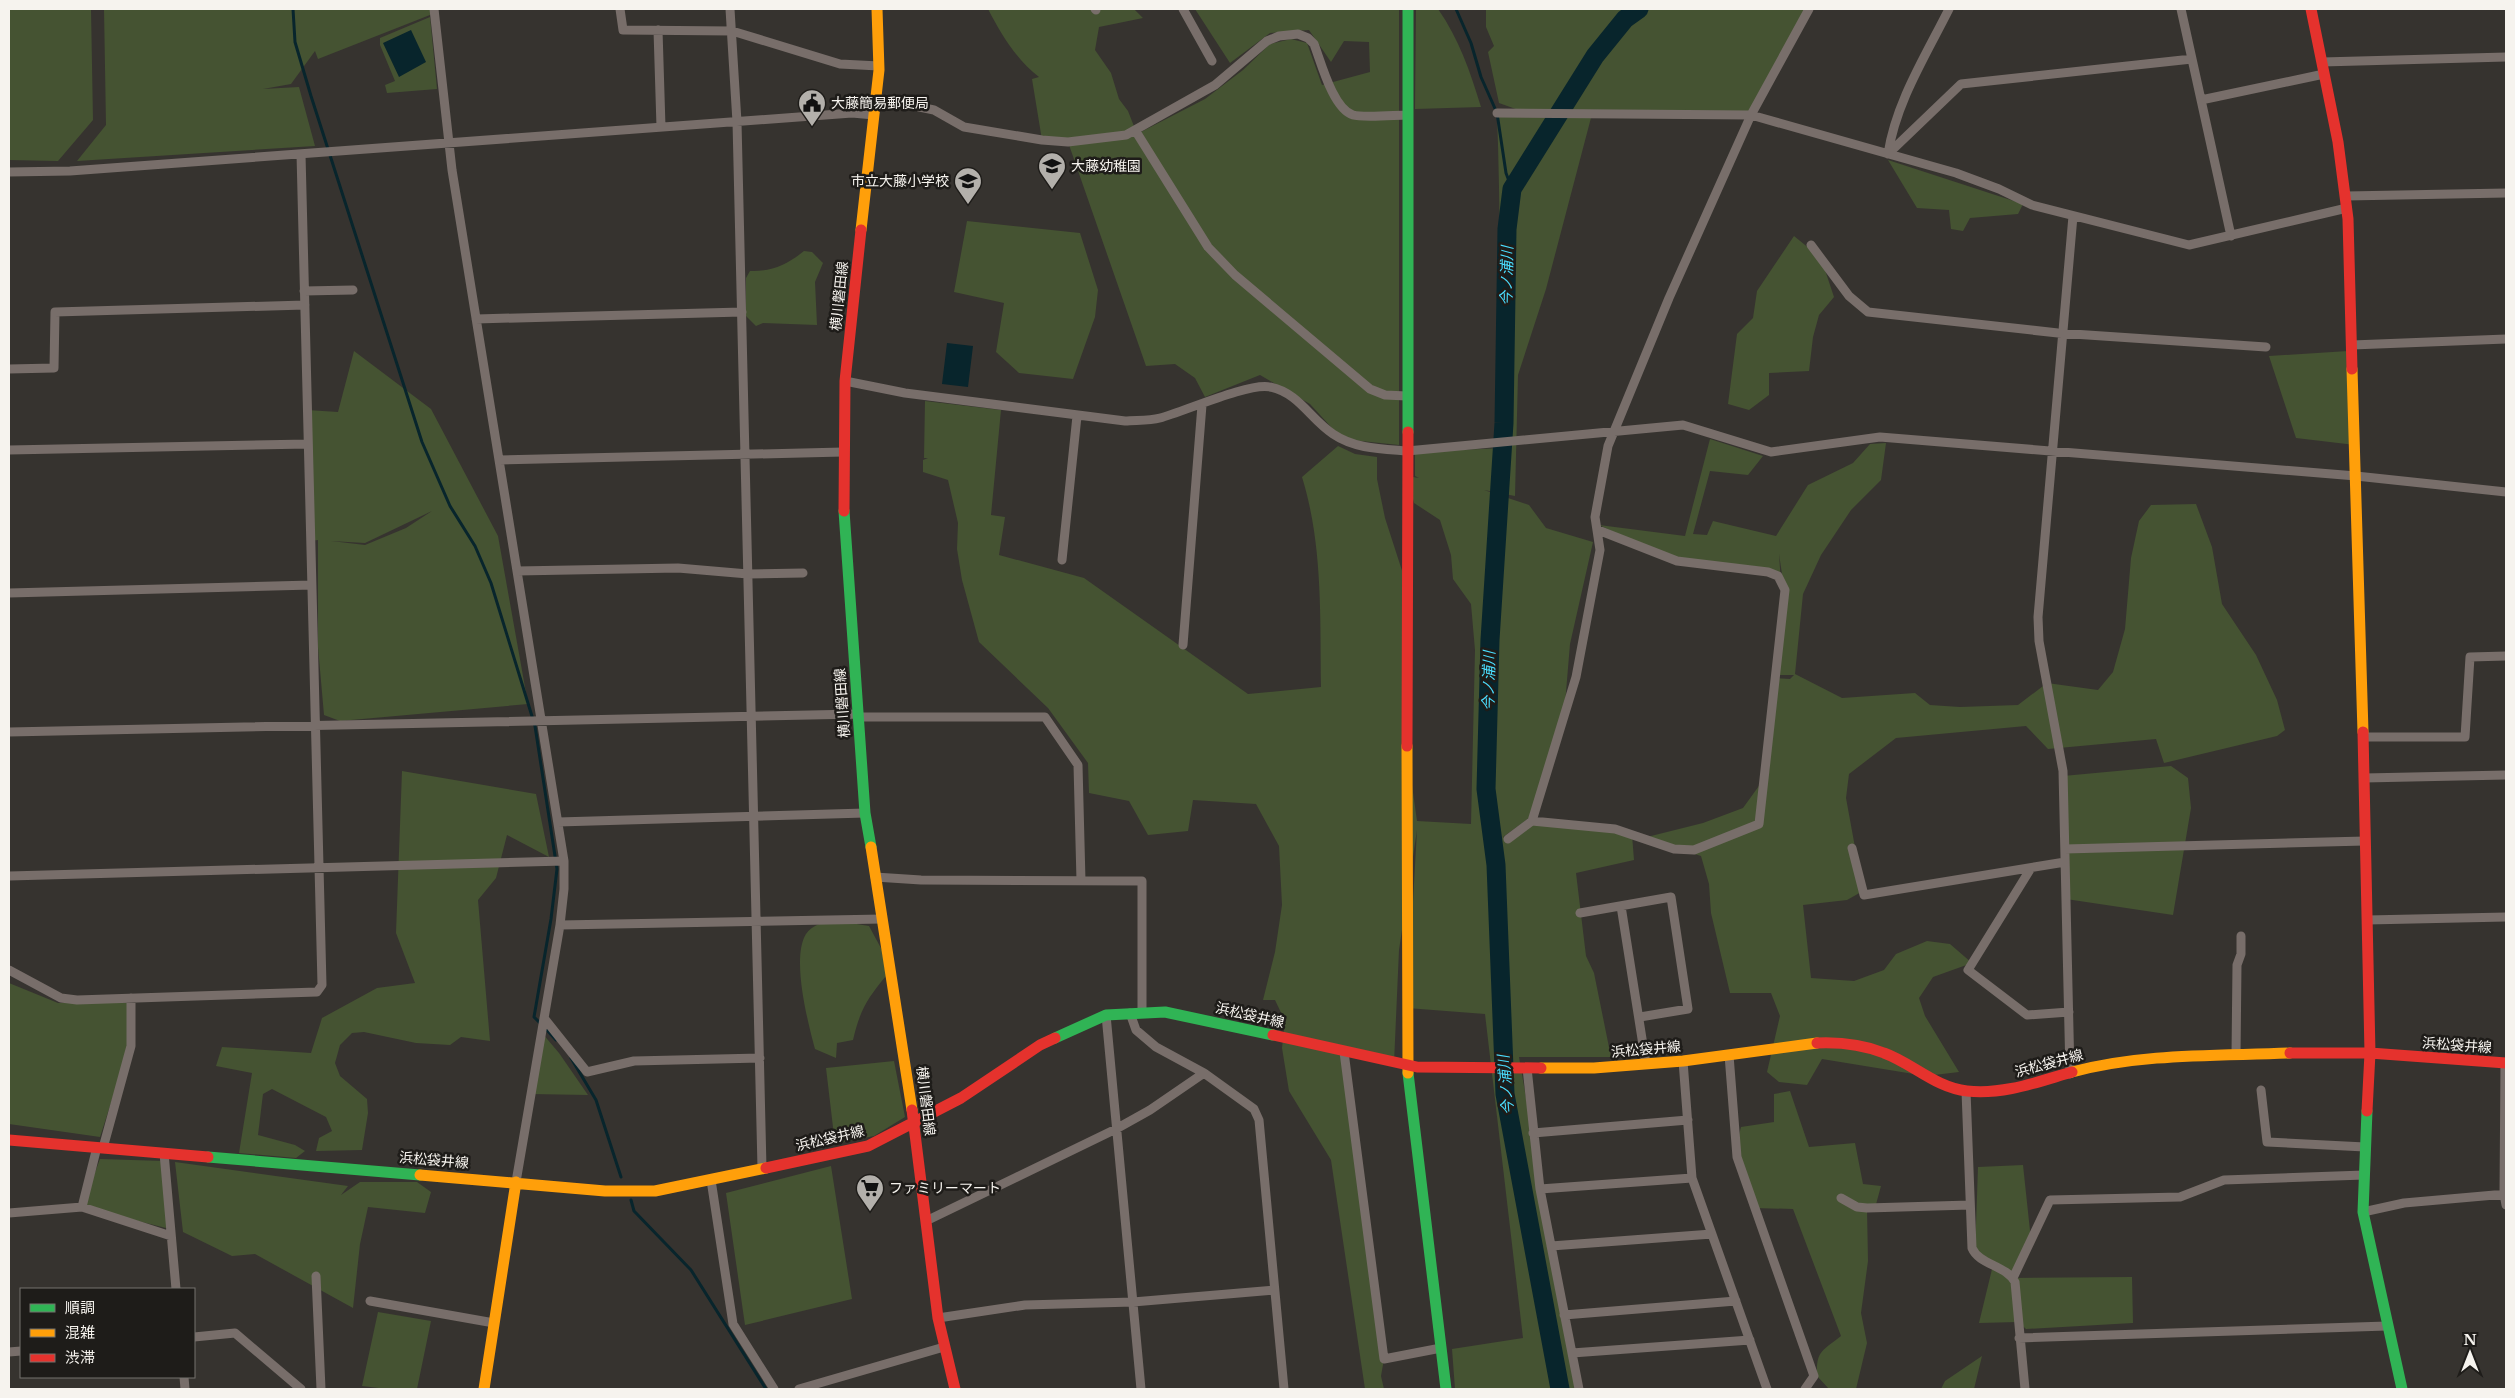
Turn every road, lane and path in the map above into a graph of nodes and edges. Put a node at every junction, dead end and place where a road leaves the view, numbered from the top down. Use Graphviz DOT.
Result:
graph roads {
  1 [pos="434,9"];
  2 [pos="620,9"];
  3 [pos="730,9"];
  4 [pos="877,9"];
  5 [pos="1183,9"];
  6 [pos="1408,9"];
  7 [pos="1809,9"];
  8 [pos="1949,9"];
  9 [pos="2181,9"];
  10 [pos="2311,9"];
  11 [pos="658,30"];
  12 [pos="732,31"];
  13 [pos="2506,57"];
  14 [pos="2192,59"];
  15 [pos="1212,61"];
  16 [pos="879,66"];
  17 [pos="2323,68"];
  18 [pos="876,98"];
  19 [pos="2201,100"];
  20 [pos="1497,113"];
  21 [pos="1751,115"];
  22 [pos="874,116"];
  23 [pos="1408,116"];
  24 [pos="737,122"];
  25 [pos="662,127"];
  26 [pos="1135,130"];
  27 [pos="448,143"];
  28 [pos="301,154"];
  29 [pos="1888,154"];
  30 [pos="9,172"];
  31 [pos="2506,193"];
  32 [pos="2346,196"];
  33 [pos="2347,208"];
  34 [pos="2073,216"];
  35 [pos="2231,236"];
  36 [pos="1811,245"];
  37 [pos="353,290"];
  38 [pos="304,291"];
  39 [pos="305,305"];
  40 [pos="742,312"];
  41 [pos="476,319"];
  42 [pos="2063,333"];
  43 [pos="2506,339"];
  44 [pos="2352,345"];
  45 [pos="2266,347"];
  46 [pos="9,369"];
  47 [pos="845,381"];
  48 [pos="1407,396"];
  49 [pos="1202,405"];
  50 [pos="1077,416"];
  51 [pos="1613,432"];
  52 [pos="308,444"];
  53 [pos="9,450"];
  54 [pos="1407,450"];
  55 [pos="842,452"];
  56 [pos="2053,452"];
  57 [pos="745,455"];
  58 [pos="499,460"];
  59 [pos="2356,476"];
  60 [pos="2506,492"];
  61 [pos="1598,530"];
  62 [pos="1062,560"];
  63 [pos="516,571"];
  64 [pos="802,573"];
  65 [pos="748,574"];
  66 [pos="312,584"];
  67 [pos="9,593"];
  68 [pos="1183,646"];
  69 [pos="2506,656"];
  70 [pos="752,715"];
  71 [pos="858,715"];
  72 [pos="541,719"];
  73 [pos="316,726"];
  74 [pos="9,732"];
  75 [pos="2363,737"];
  76 [pos="2506,775"];
  77 [pos="2364,778"];
  78 [pos="865,813"];
  79 [pos="755,816"];
  80 [pos="1532,821"];
  81 [pos="558,822"];
  82 [pos="1508,839"];
  83 [pos="2365,841"];
  84 [pos="1852,848"];
  85 [pos="2065,849"];
  86 [pos="564,861"];
  87 [pos="2065,862"];
  88 [pos="319,868"];
  89 [pos="2031,868"];
  90 [pos="9,876"];
  91 [pos="875,876"];
  92 [pos="1081,880"];
  93 [pos="1621,906"];
  94 [pos="1580,913"];
  95 [pos="2506,917"];
  96 [pos="882,919"];
  97 [pos="2367,920"];
  98 [pos="757,921"];
  99 [pos="560,925"];
  100 [pos="2240,936"];
  101 [pos="9,970"];
  102 [pos="131,998"];
  103 [pos="1142,1012"];
  104 [pos="2069,1012"];
  105 [pos="1130,1013"];
  106 [pos="1106,1015"];
  107 [pos="1640,1017"];
  108 [pos="544,1018"];
  109 [pos="1344,1052"];
  110 [pos="2370,1053"];
  111 [pos="1730,1055"];
  112 [pos="2236,1055"];
  113 [pos="760,1058"];
  114 [pos="1683,1061"];
  115 [pos="2506,1063"];
  116 [pos="1646,1064"];
  117 [pos="1407,1065"];
  118 [pos="1528,1068"];
  119 [pos="1204,1073"];
  120 [pos="2070,1074"];
  121 [pos="2261,1090"];
  122 [pos="1966,1091"];
  123 [pos="1688,1120"];
  124 [pos="914,1124"];
  125 [pos="1116,1129"];
  126 [pos="1533,1132"];
  127 [pos="9,1140"];
  128 [pos="100,1148"];
  129 [pos="2365,1148"];
  130 [pos="164,1153"];
  131 [pos="762,1168"];
  132 [pos="2364,1174"];
  133 [pos="1692,1178"];
  134 [pos="711,1180"];
  135 [pos="516,1182"];
  136 [pos="1540,1189"];
  137 [pos="2505,1194"];
  138 [pos="1841,1198"];
  139 [pos="1970,1205"];
  140 [pos="2506,1205"];
  141 [pos="82,1207"];
  142 [pos="2363,1212"];
  143 [pos="9,1213"];
  144 [pos="926,1221"];
  145 [pos="1712,1234"];
  146 [pos="171,1236"];
  147 [pos="1551,1246"];
  148 [pos="316,1276"];
  149 [pos="2013,1278"];
  150 [pos="176,1288"];
  151 [pos="1274,1290"];
  152 [pos="370,1301"];
  153 [pos="1736,1301"];
  154 [pos="1133,1302"];
  155 [pos="1564,1315"];
  156 [pos="938,1318"];
  157 [pos="494,1323"];
  158 [pos="2387,1326"];
  159 [pos="195,1337"];
  160 [pos="2019,1338"];
  161 [pos="1750,1340"];
  162 [pos="944,1348"];
  163 [pos="1441,1348"];
  164 [pos="1572,1353"];
  165 [pos="301,1389"];
  166 [pos="321,1389"];
  167 [pos="484,1389"];
  168 [pos="774,1389"];
  169 [pos="799,1389"];
  170 [pos="955,1389"];
  171 [pos="1141,1389"];
  172 [pos="1284,1389"];
  173 [pos="1446,1389"];
  174 [pos="1579,1389"];
  175 [pos="1767,1389"];
  176 [pos="1805,1389"];
  177 [pos="2026,1389"];
  178 [pos="2402,1389"];
  1 -- 27 [label="street"];
  2 -- 11 [label="street"];
  3 -- 12 [label="street"];
  4 -- 16 [label="main road, 横川磐田線"];
  5 -- 15 [label="street"];
  6 -- 23 [label="main road"];
  7 -- 21 [label="street"];
  8 -- 29 [label="street"];
  9 -- 14 [label="street"];
  10 -- 17 [label="main road"];
  11 -- 12 [label="street"];
  11 -- 25 [label="street"];
  12 -- 16 [label="street"];
  12 -- 24 [label="street"];
  13 -- 17 [label="street"];
  14 -- 19 [label="street"];
  14 -- 29 [label="street"];
  16 -- 18 [label="main road, 横川磐田線"];
  17 -- 19 [label="street"];
  17 -- 32 [label="main road"];
  18 -- 22 [label="main road, 横川磐田線"];
  18 -- 26 [label="street"];
  19 -- 35 [label="street"];
  20 -- 21 [label="street"];
  21 -- 29 [label="street"];
  21 -- 51 [label="street"];
  22 -- 24 [label="street"];
  22 -- 47 [label="main road, 横川磐田線"];
  23 -- 26 [label="street"];
  23 -- 48 [label="main road"];
  24 -- 25 [label="street"];
  24 -- 40 [label="street"];
  25 -- 27 [label="street"];
  26 -- 48 [label="street"];
  27 -- 28 [label="street"];
  27 -- 41 [label="street"];
  28 -- 30 [label="street"];
  28 -- 38 [label="street"];
  29 -- 34 [label="street"];
  31 -- 32 [label="street"];
  32 -- 33 [label="main road"];
  33 -- 35 [label="street"];
  33 -- 44 [label="main road"];
  34 -- 35 [label="street"];
  34 -- 42 [label="street"];
  36 -- 42 [label="street"];
  37 -- 38 [label="street"];
  38 -- 39 [label="street"];
  39 -- 46 [label="street"];
  39 -- 52 [label="street"];
  40 -- 41 [label="street"];
  40 -- 57 [label="street"];
  41 -- 58 [label="street"];
  42 -- 45 [label="street"];
  42 -- 56 [label="street"];
  43 -- 44 [label="street"];
  44 -- 59 [label="main road"];
  47 -- 50 [label="street"];
  47 -- 55 [label="main road, 横川磐田線"];
  48 -- 54 [label="main road"];
  49 -- 50 [label="street"];
  49 -- 54 [label="street"];
  49 -- 68 [label="street"];
  50 -- 62 [label="street"];
  51 -- 54 [label="street"];
  51 -- 56 [label="street"];
  51 -- 61 [label="street"];
  52 -- 53 [label="street"];
  52 -- 66 [label="street"];
  54 -- 117 [label="main road"];
  55 -- 57 [label="street"];
  55 -- 71 [label="main road, 横川磐田線"];
  56 -- 59 [label="street"];
  56 -- 85 [label="street"];
  57 -- 58 [label="street"];
  57 -- 65 [label="street"];
  58 -- 63 [label="street"];
  59 -- 60 [label="street"];
  59 -- 75 [label="main road"];
  61 -- 80 [label="street"];
  61 -- 80 [label="street"];
  63 -- 65 [label="street"];
  63 -- 72 [label="street"];
  64 -- 65 [label="street"];
  65 -- 70 [label="street"];
  66 -- 67 [label="street"];
  66 -- 73 [label="street"];
  69 -- 75 [label="street"];
  70 -- 71 [label="street"];
  70 -- 72 [label="street"];
  70 -- 79 [label="street"];
  71 -- 78 [label="main road, 横川磐田線"];
  71 -- 92 [label="street"];
  72 -- 73 [label="street"];
  72 -- 81 [label="street"];
  73 -- 74 [label="street"];
  73 -- 88 [label="street"];
  75 -- 77 [label="main road"];
  76 -- 77 [label="street"];
  77 -- 83 [label="main road"];
  78 -- 79 [label="street"];
  78 -- 91 [label="main road, 横川磐田線"];
  79 -- 81 [label="street"];
  79 -- 98 [label="street"];
  80 -- 82 [label="street"];
  81 -- 86 [label="street"];
  83 -- 85 [label="street"];
  83 -- 97 [label="main road"];
  84 -- 89 [label="street"];
  85 -- 87 [label="street"];
  86 -- 88 [label="street"];
  86 -- 99 [label="street"];
  87 -- 89 [label="street"];
  87 -- 104 [label="street"];
  88 -- 90 [label="street"];
  88 -- 102 [label="street"];
  89 -- 104 [label="street"];
  91 -- 92 [label="street"];
  91 -- 96 [label="main road, 横川磐田線"];
  92 -- 103 [label="street"];
  93 -- 94 [label="street"];
  93 -- 107 [label="street"];
  93 -- 107 [label="street"];
  95 -- 97 [label="street"];
  96 -- 98 [label="street"];
  96 -- 124 [label="main road, 横川磐田線"];
  97 -- 110 [label="main road"];
  98 -- 99 [label="street"];
  98 -- 113 [label="street"];
  99 -- 108 [label="street"];
  100 -- 112 [label="street"];
  101 -- 102 [label="street"];
  102 -- 128 [label="street"];
  103 -- 105 [label="main road, 浜松袋井線"];
  103 -- 109 [label="main road, 浜松袋井線"];
  104 -- 120 [label="street"];
  105 -- 106 [label="main road, 浜松袋井線"];
  105 -- 119 [label="street"];
  106 -- 124 [label="main road, 浜松袋井線"];
  106 -- 125 [label="street"];
  107 -- 116 [label="street"];
  108 -- 113 [label="street"];
  108 -- 135 [label="street"];
  109 -- 117 [label="main road, 浜松袋井線"];
  109 -- 163 [label="street"];
  110 -- 112 [label="main road, 浜松袋井線"];
  110 -- 115 [label="main road, 浜松袋井線"];
  110 -- 129 [label="main road"];
  111 -- 114 [label="main road, 浜松袋井線"];
  111 -- 122 [label="main road, 浜松袋井線"];
  111 -- 176 [label="street"];
  112 -- 120 [label="main road, 浜松袋井線"];
  113 -- 131 [label="street"];
  114 -- 116 [label="main road, 浜松袋井線"];
  114 -- 123 [label="street"];
  115 -- 137 [label="street"];
  116 -- 118 [label="main road, 浜松袋井線"];
  117 -- 118 [label="main road, 浜松袋井線"];
  117 -- 163 [label="main road"];
  118 -- 126 [label="street"];
  119 -- 125 [label="street"];
  119 -- 151 [label="street"];
  120 -- 122 [label="main road, 浜松袋井線"];
  121 -- 129 [label="street"];
  122 -- 139 [label="street"];
  123 -- 126 [label="street"];
  123 -- 133 [label="street"];
  124 -- 131 [label="main road, 浜松袋井線"];
  124 -- 144 [label="main road, 横川磐田線"];
  125 -- 144 [label="street"];
  125 -- 154 [label="street"];
  126 -- 136 [label="street"];
  127 -- 128 [label="main road, 浜松袋井線"];
  128 -- 130 [label="main road, 浜松袋井線"];
  128 -- 141 [label="street"];
  129 -- 132 [label="main road"];
  130 -- 135 [label="main road, 浜松袋井線"];
  130 -- 146 [label="street"];
  131 -- 134 [label="main road, 浜松袋井線"];
  132 -- 142 [label="main road"];
  132 -- 149 [label="street"];
  133 -- 136 [label="street"];
  133 -- 145 [label="street"];
  134 -- 135 [label="main road, 浜松袋井線"];
  134 -- 168 [label="street"];
  135 -- 157 [label="main road"];
  136 -- 147 [label="street"];
  137 -- 140 [label="street"];
  137 -- 142 [label="street"];
  138 -- 139 [label="street"];
  139 -- 149 [label="street"];
  141 -- 143 [label="street"];
  141 -- 146 [label="street"];
  142 -- 158 [label="main road"];
  144 -- 156 [label="main road, 横川磐田線"];
  145 -- 147 [label="street"];
  145 -- 153 [label="street"];
  146 -- 150 [label="street"];
  147 -- 155 [label="street"];
  148 -- 166 [label="street"];
  149 -- 160 [label="street"];
  151 -- 154 [label="street"];
  151 -- 172 [label="street"];
  152 -- 157 [label="street"];
  153 -- 155 [label="street"];
  153 -- 161 [label="street"];
  154 -- 156 [label="street"];
  154 -- 171 [label="street"];
  155 -- 164 [label="street"];
  156 -- 162 [label="main road, 横川磐田線"];
  157 -- 167 [label="main road"];
  158 -- 160 [label="street"];
  158 -- 178 [label="main road"];
  159 -- 165 [label="street"];
  160 -- 177 [label="street"];
  161 -- 164 [label="street"];
  161 -- 175 [label="street"];
  162 -- 169 [label="street"];
  162 -- 170 [label="main road, 横川磐田線"];
  163 -- 173 [label="main road"];
  164 -- 174 [label="street"];
}
